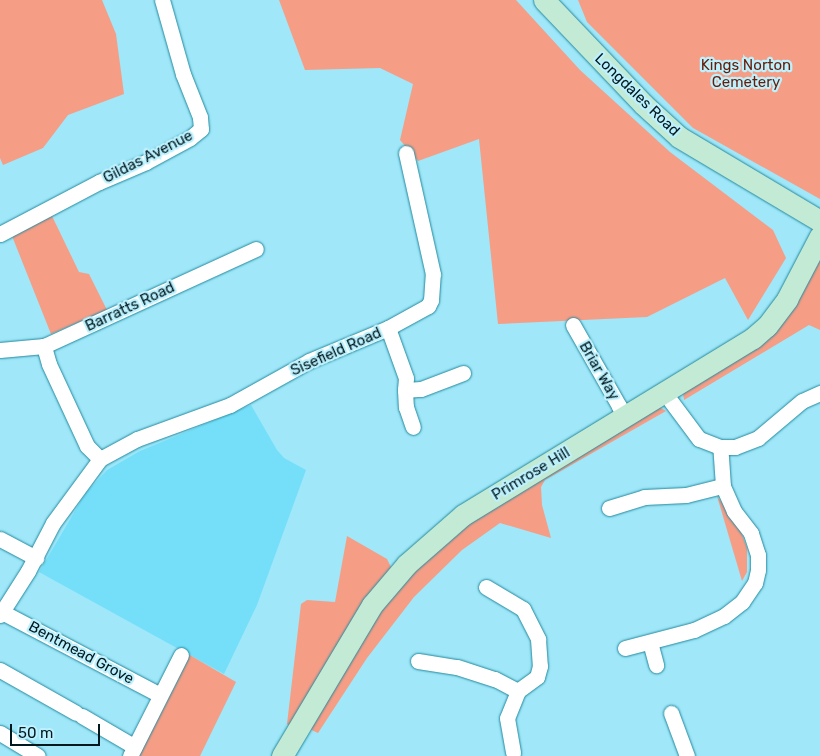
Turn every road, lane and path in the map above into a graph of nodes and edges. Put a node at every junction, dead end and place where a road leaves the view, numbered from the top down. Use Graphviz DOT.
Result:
graph roads {
  1 [pos="162,0"];
  2 [pos="544,0"];
  3 [pos="406,153"];
  4 [pos="820,221"];
  5 [pos="0,234"];
  6 [pos="820,236"];
  7 [pos="256,249"];
  8 [pos="573,325"];
  9 [pos="388,328"];
  10 [pos="44,346"];
  11 [pos="0,350"];
  12 [pos="463,372"];
  13 [pos="405,390"];
  14 [pos="664,392"];
  15 [pos="820,393"];
  16 [pos="624,418"];
  17 [pos="413,427"];
  18 [pos="720,447"];
  19 [pos="100,459"];
  20 [pos="723,486"];
  21 [pos="609,508"];
  22 [pos="0,539"];
  23 [pos="36,558"];
  24 [pos="486,586"];
  25 [pos="1,614"];
  26 [pos="650,642"];
  27 [pos="625,648"];
  28 [pos="181,655"];
  29 [pos="418,660"];
  30 [pos="656,665"];
  31 [pos="0,670"];
  32 [pos="518,691"];
  33 [pos="160,694"];
  34 [pos="672,713"];
  35 [pos="0,733"];
  36 [pos="132,751"];
  37 [pos="513,755"];
  38 [pos="38,756"];
  39 [pos="282,756"];
  40 [pos="687,756"];
  1 -- 5 [label="street, Gildas Avenue"];
  2 -- 4 [label="street, Longdales Road"];
  3 -- 9 [label="street, Sisefield Road"];
  6 -- 14 [label="street, Primrose Hill"];
  7 -- 10 [label="street, Barratts Road"];
  8 -- 16 [label="street, Briar Way"];
  9 -- 13 [label="street"];
  9 -- 19 [label="street, Sisefield Road"];
  10 -- 11 [label="street, Barratts Road"];
  10 -- 19 [label="street"];
  12 -- 13 [label="street"];
  13 -- 17 [label="street"];
  14 -- 16 [label="street, Primrose Hill"];
  14 -- 18 [label="street"];
  15 -- 18 [label="street"];
  16 -- 39 [label="street, Primrose Hill"];
  18 -- 20 [label="street"];
  19 -- 23 [label="street, Sisefield Road"];
  20 -- 21 [label="street"];
  20 -- 26 [label="street"];
  22 -- 23 [label="street"];
  23 -- 25 [label="street, Sisefield Road"];
  24 -- 32 [label="street"];
  25 -- 33 [label="street, Bentmead Grove"];
  26 -- 27 [label="street"];
  26 -- 30 [label="street"];
  28 -- 33 [label="street"];
  29 -- 32 [label="street"];
  31 -- 36 [label="street"];
  32 -- 37 [label="street"];
  33 -- 36 [label="street"];
  34 -- 40 [label="street"];
  35 -- 38 [label="street"];
}
